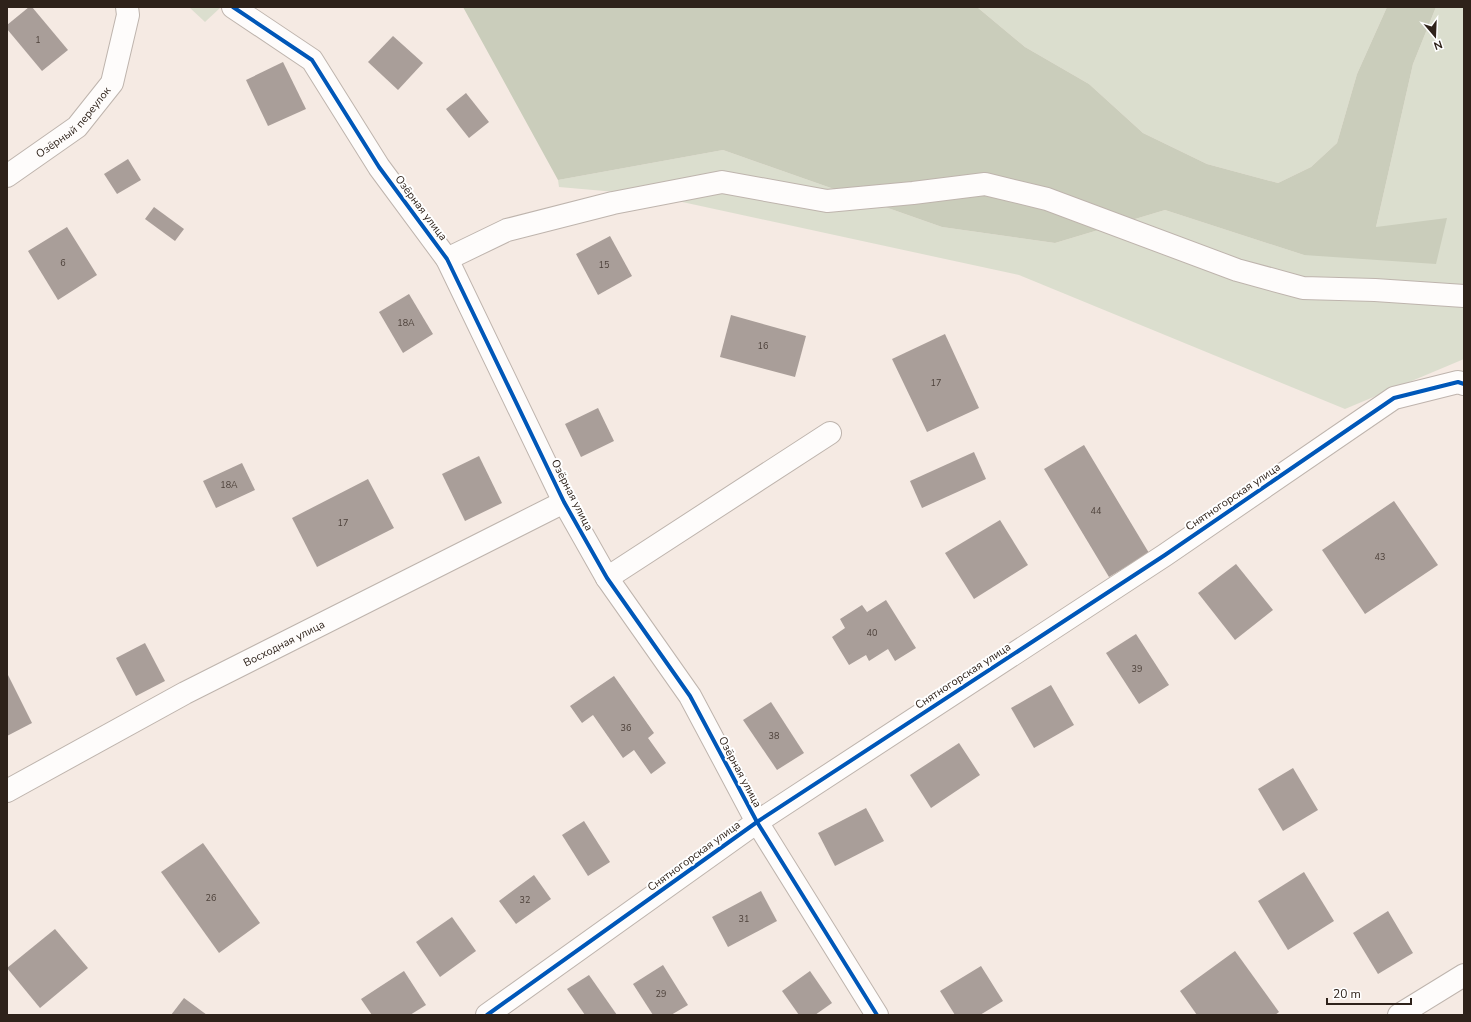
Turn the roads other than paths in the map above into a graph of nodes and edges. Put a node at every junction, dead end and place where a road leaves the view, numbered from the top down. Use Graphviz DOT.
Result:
graph roads {
  1 [pos="127,7"];
  2 [pos="233,7"];
  3 [pos="7,176"];
  4 [pos="448,259"];
  5 [pos="1464,296"];
  6 [pos="1464,384"];
  7 [pos="830,433"];
  8 [pos="564,502"];
  9 [pos="607,578"];
  10 [pos="7,791"];
  11 [pos="757,822"];
  12 [pos="1464,975"];
  13 [pos="487,1015"];
  14 [pos="877,1015"];
  15 [pos="1399,1015"];
  1 -- 3 [label="street, Озёрный переулок"];
  2 -- 4 [label="street, Озёрная улица"];
  4 -- 5 [label="street"];
  4 -- 8 [label="street, Озёрная улица"];
  6 -- 11 [label="street, Снятногорская улица"];
  7 -- 9 [label="street"];
  8 -- 9 [label="street, Озёрная улица"];
  8 -- 10 [label="street, Восходная улица"];
  9 -- 11 [label="street, Озёрная улица"];
  11 -- 13 [label="street, Снятногорская улица"];
  11 -- 14 [label="street, Озёрная улица"];
  12 -- 15 [label="street"];
}
